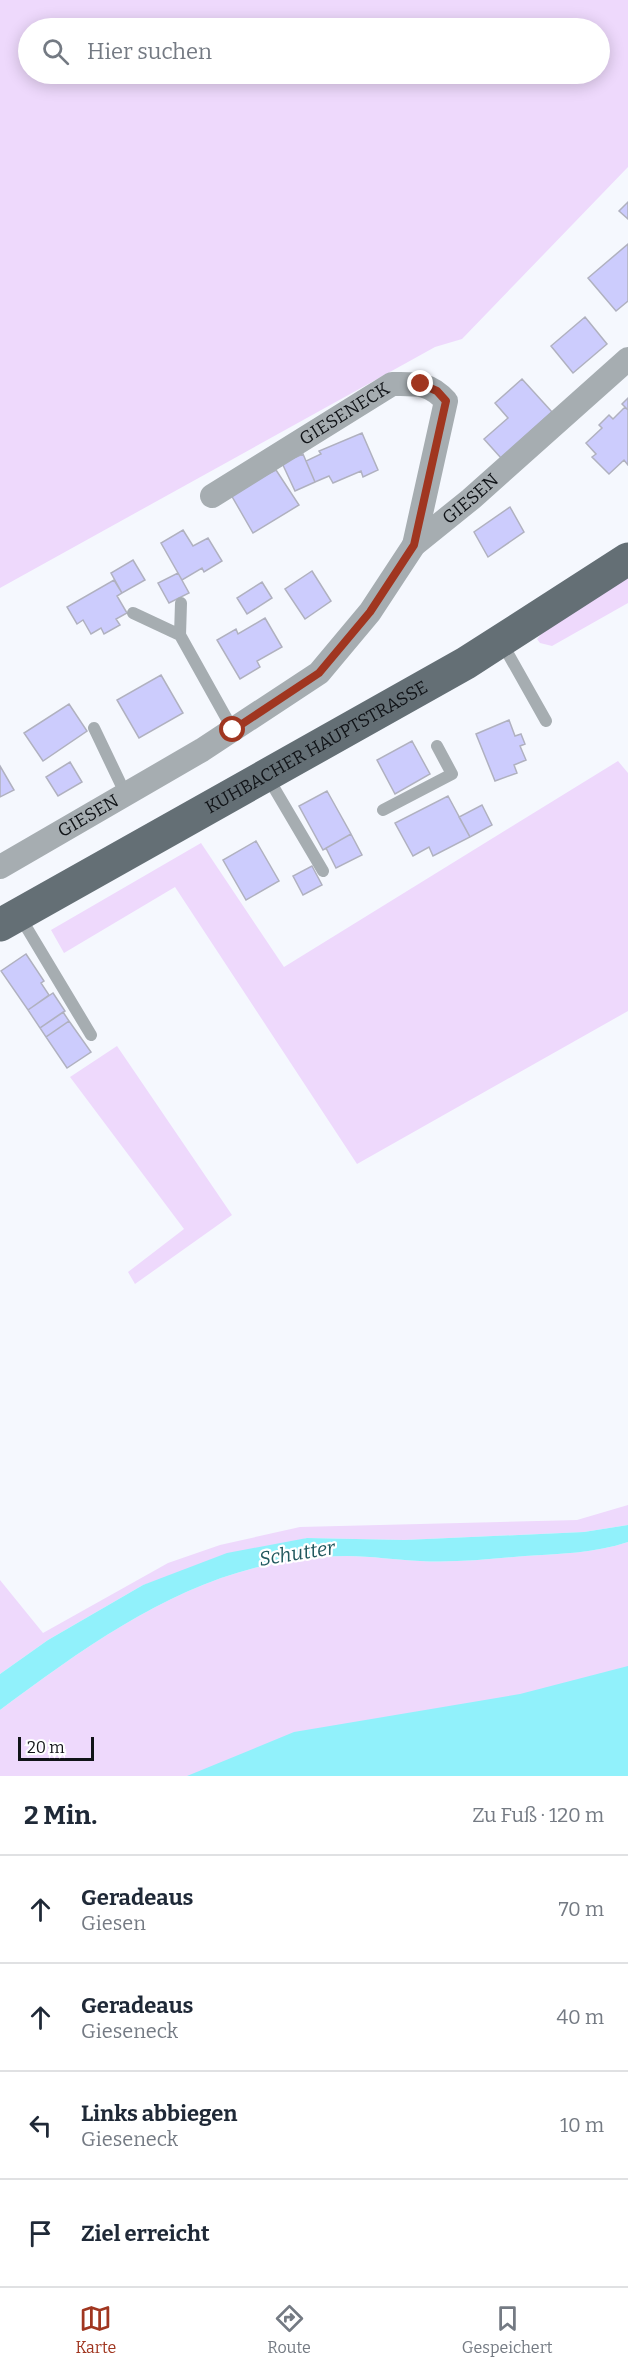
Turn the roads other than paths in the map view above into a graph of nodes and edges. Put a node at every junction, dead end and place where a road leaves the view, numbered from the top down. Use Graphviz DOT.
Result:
graph roads {
  1 [pos="628,359"];
  2 [pos="212,496"];
  3 [pos="414,545"];
  4 [pos="628,559"];
  5 [pos="181,603"];
  6 [pos="133,613"];
  7 [pos="180,635"];
  8 [pos="501,642"];
  9 [pos="546,721"];
  10 [pos="94,728"];
  11 [pos="233,730"];
  12 [pos="437,746"];
  13 [pos="266,775"];
  14 [pos="126,795"];
  15 [pos="383,810"];
  16 [pos="1,863"];
  17 [pos="323,871"];
  18 [pos="9,920"];
  19 [pos="91,1035"];
  1 -- 3 [label="street, GIESEN"];
  2 -- 3 [label="street, GIESENECK"];
  3 -- 11 [label="street, GIESEN"];
  4 -- 8 [label="main road, KUHBACHER HAUPTSTRASSE"];
  5 -- 7 [label="lane"];
  6 -- 7 [label="lane"];
  7 -- 11 [label="lane"];
  8 -- 9 [label="lane"];
  8 -- 13 [label="main road, KUHBACHER HAUPTSTRASSE"];
  10 -- 14 [label="lane"];
  11 -- 14 [label="street, GIESEN"];
  12 -- 15 [label="lane"];
  13 -- 17 [label="lane"];
  13 -- 18 [label="main road, KUHBACHER HAUPTSTRASSE"];
  14 -- 16 [label="street, GIESEN"];
  18 -- 19 [label="lane"];
}
